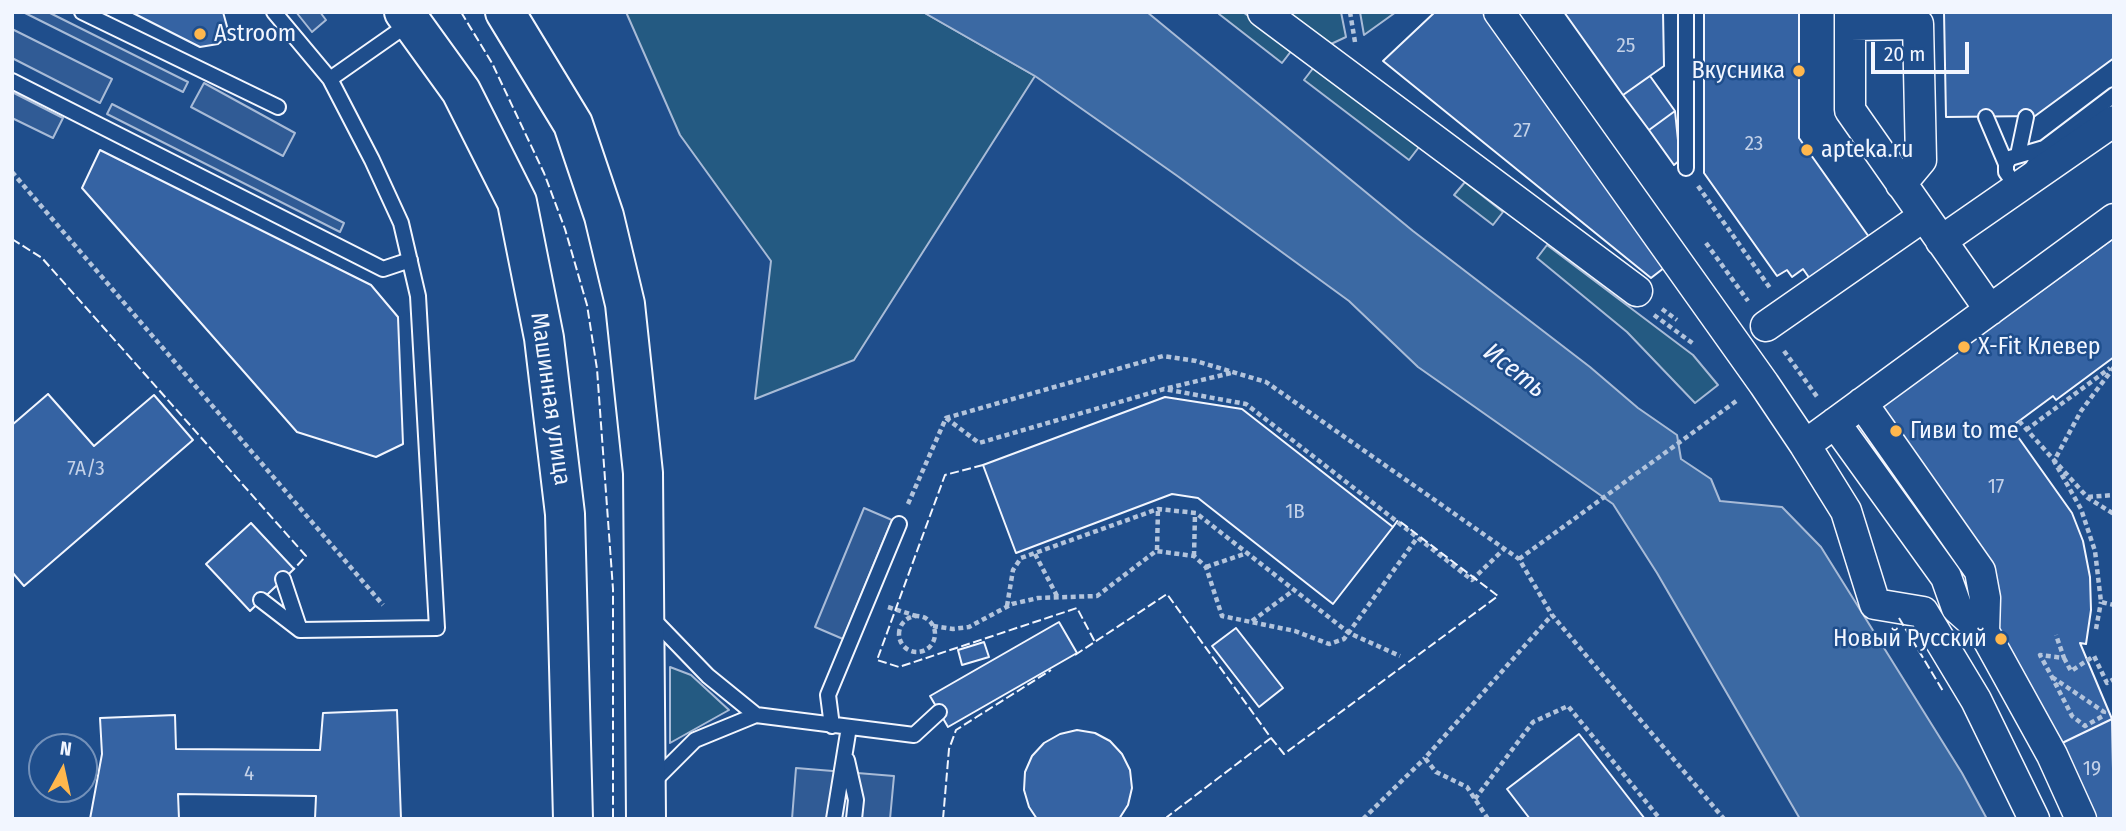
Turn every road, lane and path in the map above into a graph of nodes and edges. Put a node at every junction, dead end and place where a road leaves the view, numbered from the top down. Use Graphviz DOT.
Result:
graph roads {
  1 [pos="82,12"];
  2 [pos="274,12"];
  3 [pos="505,12"];
  4 [pos="1264,12"];
  5 [pos="1499,12"];
  6 [pos="1686,12"];
  7 [pos="407,17"];
  8 [pos="1850,19"];
  9 [pos="330,79"];
  10 [pos="12,81"];
  11 [pos="2114,95"];
  12 [pos="278,107"];
  13 [pos="1986,117"];
  14 [pos="2026,117"];
  15 [pos="2114,121"];
  16 [pos="2044,148"];
  17 [pos="2012,160"];
  18 [pos="1686,169"];
  19 [pos="12,172"];
  20 [pos="1901,184"];
  21 [pos="1924,216"];
  22 [pos="2114,219"];
  23 [pos="1941,241"];
  24 [pos="410,260"];
  25 [pos="1636,291"];
  26 [pos="1990,310"];
  27 [pos="1776,318"];
  28 [pos="1704,354"];
  29 [pos="2114,366"];
  30 [pos="1233,372"];
  31 [pos="1164,389"];
  32 [pos="1862,403"];
  33 [pos="1718,413"];
  34 [pos="946,418"];
  35 [pos="2019,421"];
  36 [pos="1835,423"];
  37 [pos="2026,429"];
  38 [pos="1805,445"];
  39 [pos="2054,461"];
  40 [pos="2114,495"];
  41 [pos="2088,498"];
  42 [pos="1158,509"];
  43 [pos="1196,513"];
  44 [pos="2114,513"];
  45 [pos="899,524"];
  46 [pos="1417,538"];
  47 [pos="1504,550"];
  48 [pos="1157,551"];
  49 [pos="1247,553"];
  50 [pos="1035,554"];
  51 [pos="1194,556"];
  52 [pos="1519,559"];
  53 [pos="1206,568"];
  54 [pos="283,579"];
  55 [pos="1294,590"];
  56 [pos="1058,598"];
  57 [pos="261,600"];
  58 [pos="2101,602"];
  59 [pos="2114,605"];
  60 [pos="1007,607"];
  61 [pos="644,609"];
  62 [pos="896,609"];
  63 [pos="1552,615"];
  64 [pos="918,617"];
  65 [pos="1251,622"];
  66 [pos="933,626"];
  67 [pos="404,629"];
  68 [pos="2096,629"];
  69 [pos="300,630"];
  70 [pos="1984,632"];
  71 [pos="1349,633"];
  72 [pos="2056,635"];
  73 [pos="1400,656"];
  74 [pos="2064,658"];
  75 [pos="2052,677"];
  76 [pos="2114,680"];
  77 [pos="939,712"];
  78 [pos="756,715"];
  79 [pos="832,726"];
  80 [pos="849,727"];
  81 [pos="845,752"];
  82 [pos="1425,758"];
  83 [pos="1475,799"];
  84 [pos="645,805"];
  85 [pos="573,819"];
  86 [pos="834,819"];
  87 [pos="854,819"];
  88 [pos="1363,819"];
  89 [pos="1488,819"];
  90 [pos="1660,819"];
  91 [pos="1724,819"];
  92 [pos="2034,819"];
  93 [pos="2081,819"];
  1 -- 12 [label="lane"];
  2 -- 9 [label="lane"];
  3 -- 61 [label="main road"];
  4 -- 25 [label="street"];
  5 -- 38 [label="street"];
  6 -- 18 [label="lane"];
  7 -- 9 [label="lane"];
  7 -- 85 [label="main road, Машинная улица"];
  8 -- 20 [label="street"];
  8 -- 20 [label="street"];
  9 -- 24 [label="lane"];
  10 -- 24 [label="lane"];
  11 -- 16 [label="lane"];
  13 -- 17 [label="lane"];
  14 -- 17 [label="lane"];
  15 -- 23 [label="street"];
  16 -- 17 [label="lane"];
  16 -- 17 [label="lane"];
  18 -- 27 [label="path"];
  19 -- 67 [label="path"];
  20 -- 21 [label="street"];
  21 -- 23 [label="street"];
  21 -- 27 [label="street"];
  22 -- 26 [label="street"];
  23 -- 26 [label="street"];
  24 -- 67 [label="lane"];
  25 -- 28 [label="path"];
  26 -- 32 [label="street"];
  29 -- 37 [label="path"];
  29 -- 39 [label="path"];
  30 -- 31 [label="path"];
  30 -- 34 [label="path"];
  30 -- 47 [label="path"];
  31 -- 34 [label="path"];
  31 -- 46 [label="path"];
  32 -- 36 [label="street"];
  32 -- 70 [label="street"];
  33 -- 52 [label="path"];
  34 -- 45 [label="path"];
  35 -- 37 [label="path"];
  36 -- 38 [label="street"];
  36 -- 70 [label="street"];
  37 -- 39 [label="path"];
  38 -- 92 [label="street"];
  39 -- 41 [label="path"];
  39 -- 58 [label="path"];
  40 -- 41 [label="path"];
  41 -- 44 [label="path"];
  42 -- 43 [label="path"];
  42 -- 48 [label="path"];
  42 -- 50 [label="path"];
  43 -- 49 [label="path"];
  43 -- 51 [label="path"];
  45 -- 79 [label="lane"];
  46 -- 47 [label="path"];
  46 -- 71 [label="path"];
  47 -- 52 [label="path"];
  48 -- 51 [label="path"];
  48 -- 56 [label="path"];
  49 -- 53 [label="path"];
  49 -- 55 [label="path"];
  50 -- 56 [label="path"];
  50 -- 60 [label="path"];
  51 -- 53 [label="path"];
  52 -- 63 [label="path"];
  53 -- 65 [label="path"];
  54 -- 69 [label="lane"];
  55 -- 65 [label="path"];
  55 -- 71 [label="path"];
  56 -- 60 [label="path"];
  57 -- 69 [label="lane"];
  58 -- 59 [label="path"];
  58 -- 68 [label="path"];
  60 -- 66 [label="path"];
  61 -- 78 [label="lane"];
  61 -- 84 [label="main road"];
  62 -- 64 [label="path"];
  63 -- 82 [label="path"];
  63 -- 91 [label="path"];
  64 -- 66 [label="path"];
  64 -- 66 [label="path"];
  65 -- 71 [label="path"];
  67 -- 69 [label="lane"];
  70 -- 93 [label="street"];
  71 -- 73 [label="path"];
  72 -- 74 [label="path"];
  74 -- 75 [label="path"];
  74 -- 76 [label="path"];
  75 -- 75 [label="path"];
  77 -- 80 [label="lane"];
  78 -- 79 [label="lane"];
  78 -- 84 [label="lane"];
  79 -- 80 [label="lane"];
  80 -- 81 [label="lane"];
  81 -- 86 [label="lane"];
  81 -- 87 [label="lane"];
  82 -- 83 [label="path"];
  82 -- 88 [label="path"];
  83 -- 89 [label="path"];
  83 -- 90 [label="path"];
}
